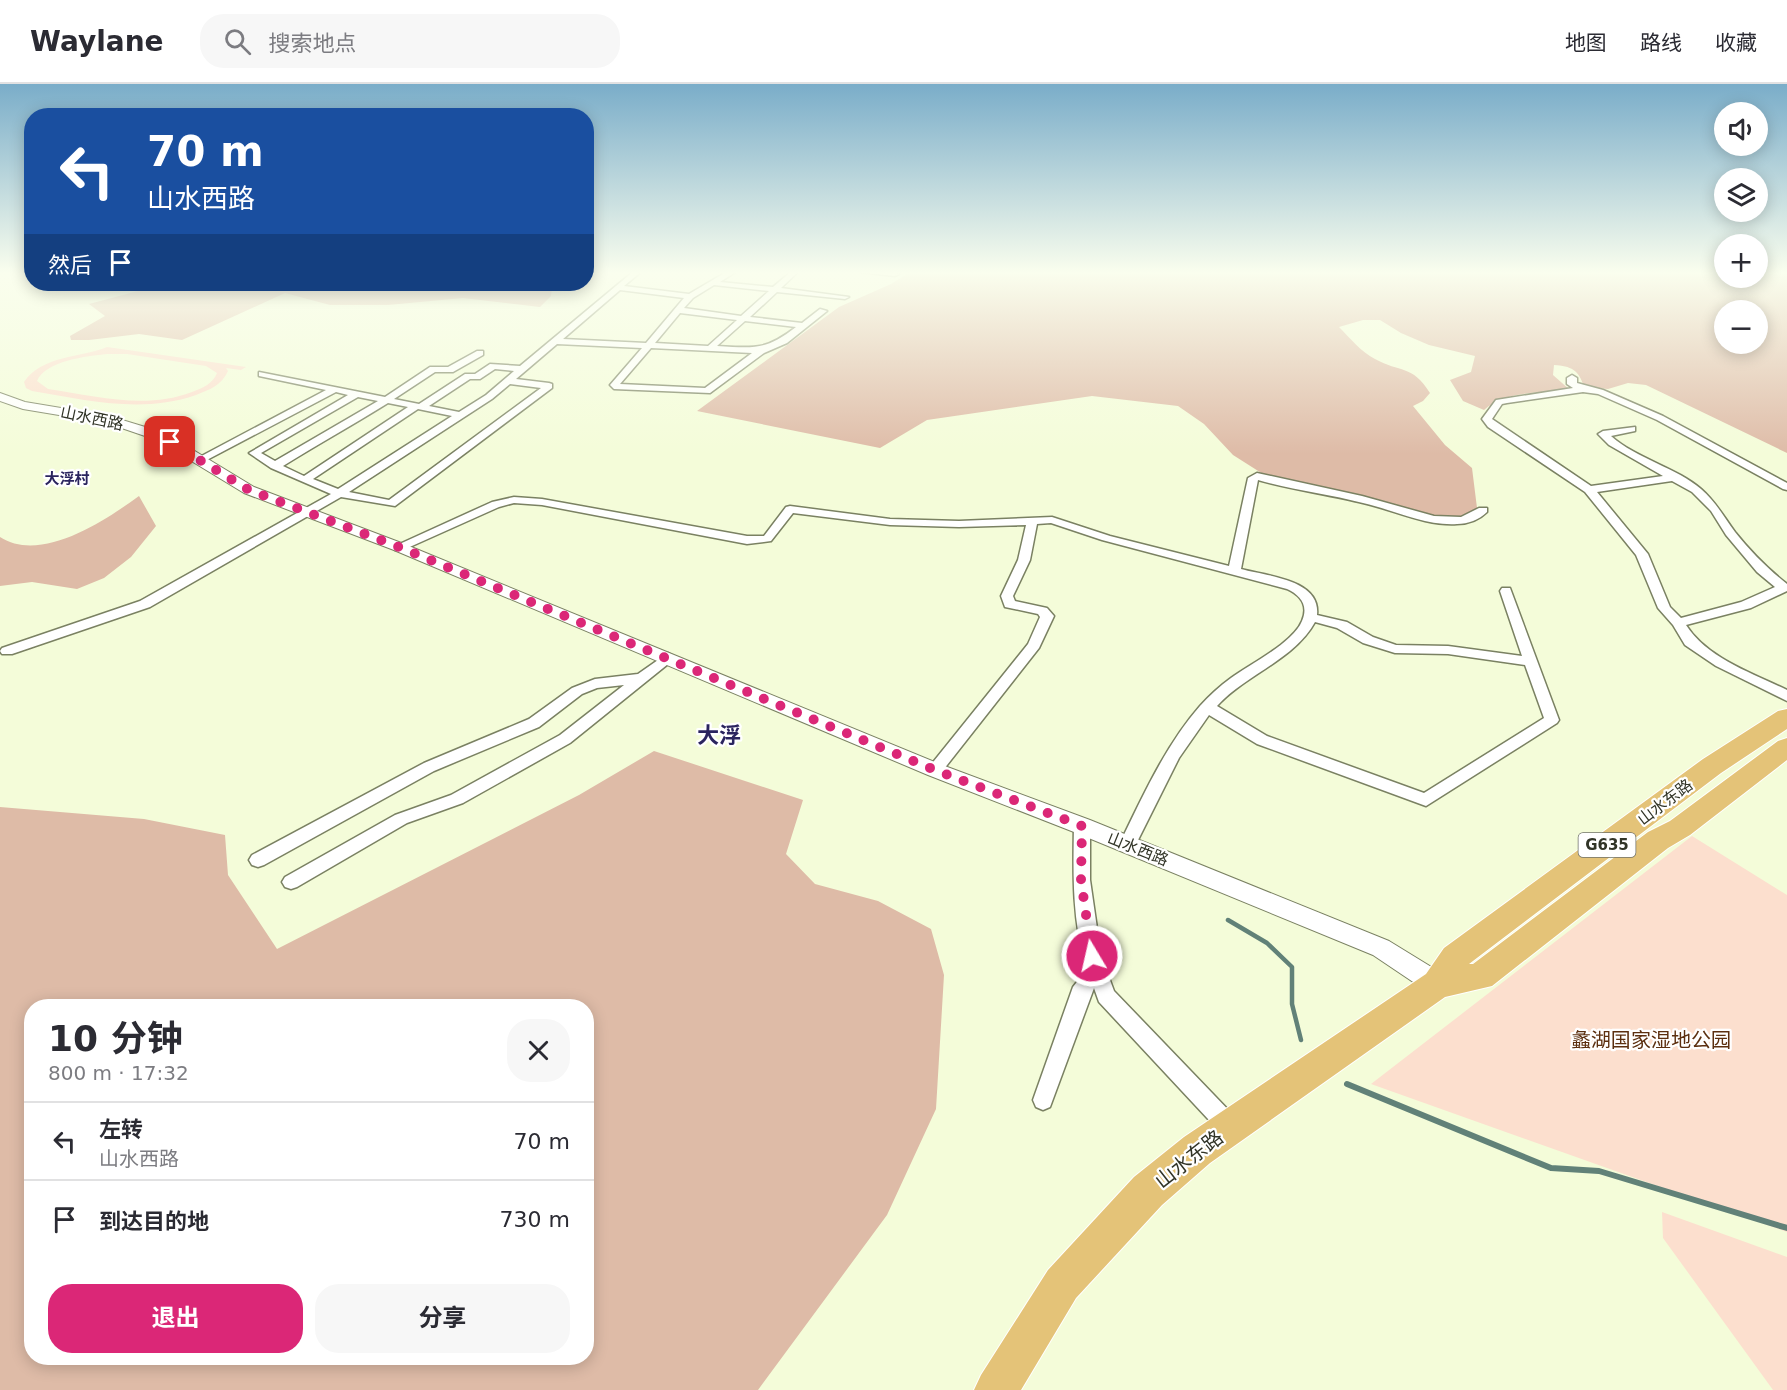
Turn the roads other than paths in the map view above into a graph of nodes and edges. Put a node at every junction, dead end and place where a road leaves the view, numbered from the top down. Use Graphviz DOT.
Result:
graph roads {
  1 [pos="566,332"];
  2 [pos="660,332"];
  3 [pos="728,332"];
  4 [pos="796,332"];
  5 [pos="555,341"];
  6 [pos="649,345"];
  7 [pos="711,347"];
  8 [pos="761,351"];
  9 [pos="480,353"];
  10 [pos="522,369"];
  11 [pos="262,374"];
  12 [pos="1572,378"];
  13 [pos="508,381"];
  14 [pos="1583,389"];
  15 [pos="333,390"];
  16 [pos="356,394"];
  17 [pos="0,397"];
  18 [pos="386,400"];
  19 [pos="418,407"];
  20 [pos="460,415"];
  21 [pos="1631,429"];
  22 [pos="199,460"];
  23 [pos="275,466"];
  24 [pos="1673,478"];
  25 [pos="305,480"];
  26 [pos="1787,487"];
  27 [pos="1589,490"];
  28 [pos="339,493"];
  29 [pos="1483,510"];
  30 [pos="308,513"];
  31 [pos="1032,521"];
  32 [pos="399,547"];
  33 [pos="1234,572"];
  34 [pos="1785,587"];
  35 [pos="1506,591"];
  36 [pos="1310,617"];
  37 [pos="1678,622"];
  38 [pos="7,651"];
  39 [pos="668,657"];
  40 [pos="1532,662"];
  41 [pos="641,678"];
  42 [pos="1787,696"];
  43 [pos="1207,707"];
  44 [pos="1787,717"];
  45 [pos="1787,747"];
  46 [pos="935,770"];
  47 [pos="1082,826"];
  48 [pos="1127,845"];
  49 [pos="258,860"];
  50 [pos="291,882"];
  51 [pos="1097,972"];
  52 [pos="1437,984"];
  53 [pos="1043,1100"];
  54 [pos="1231,1127"];
  55 [pos="996,1390"];
  1 -- 5 [label="street"];
  2 -- 6 [label="street"];
  3 -- 7 [label="street"];
  4 -- 8 [label="street"];
  5 -- 6 [label="street"];
  5 -- 10 [label="street"];
  6 -- 7 [label="street"];
  6 -- 8 [label="street"];
  7 -- 8 [label="street"];
  9 -- 18 [label="street"];
  10 -- 13 [label="street"];
  10 -- 19 [label="street"];
  11 -- 15 [label="street"];
  12 -- 14 [label="street"];
  13 -- 20 [label="street"];
  13 -- 28 [label="street"];
  14 -- 26 [label="street"];
  14 -- 27 [label="street"];
  15 -- 16 [label="street"];
  15 -- 22 [label="street"];
  16 -- 18 [label="street"];
  16 -- 23 [label="street"];
  17 -- 22 [label="street, 山水西路"];
  18 -- 19 [label="street"];
  18 -- 23 [label="street"];
  19 -- 20 [label="street"];
  19 -- 25 [label="street"];
  20 -- 28 [label="street"];
  21 -- 24 [label="street"];
  22 -- 30 [label="street, 山水西路"];
  23 -- 25 [label="street"];
  24 -- 27 [label="street"];
  24 -- 34 [label="street"];
  25 -- 28 [label="street"];
  27 -- 37 [label="street"];
  28 -- 30 [label="street"];
  29 -- 33 [label="street"];
  30 -- 32 [label="street, 山水西路"];
  30 -- 38 [label="street"];
  31 -- 32 [label="street"];
  31 -- 33 [label="street"];
  31 -- 46 [label="street"];
  32 -- 39 [label="street, 山水西路"];
  33 -- 36 [label="street"];
  34 -- 37 [label="street"];
  35 -- 40 [label="street"];
  36 -- 40 [label="street"];
  36 -- 43 [label="street"];
  37 -- 42 [label="street"];
  39 -- 41 [label="street"];
  39 -- 46 [label="street, 山水西路"];
  40 -- 43 [label="street"];
  41 -- 49 [label="street"];
  41 -- 50 [label="street"];
  43 -- 48 [label="street"];
  44 -- 52 [label="highway, 山水东路 / G635"];
  45 -- 52 [label="highway, 山水东路 / G635"];
  46 -- 47 [label="street, 山水西路"];
  47 -- 48 [label="street, 山水西路"];
  47 -- 51 [label="street"];
  48 -- 52 [label="street, 山水西路"];
  51 -- 53 [label="street"];
  51 -- 54 [label="street"];
  52 -- 54 [label="highway, 山水东路"];
  54 -- 55 [label="highway, 山水东路"];
}
